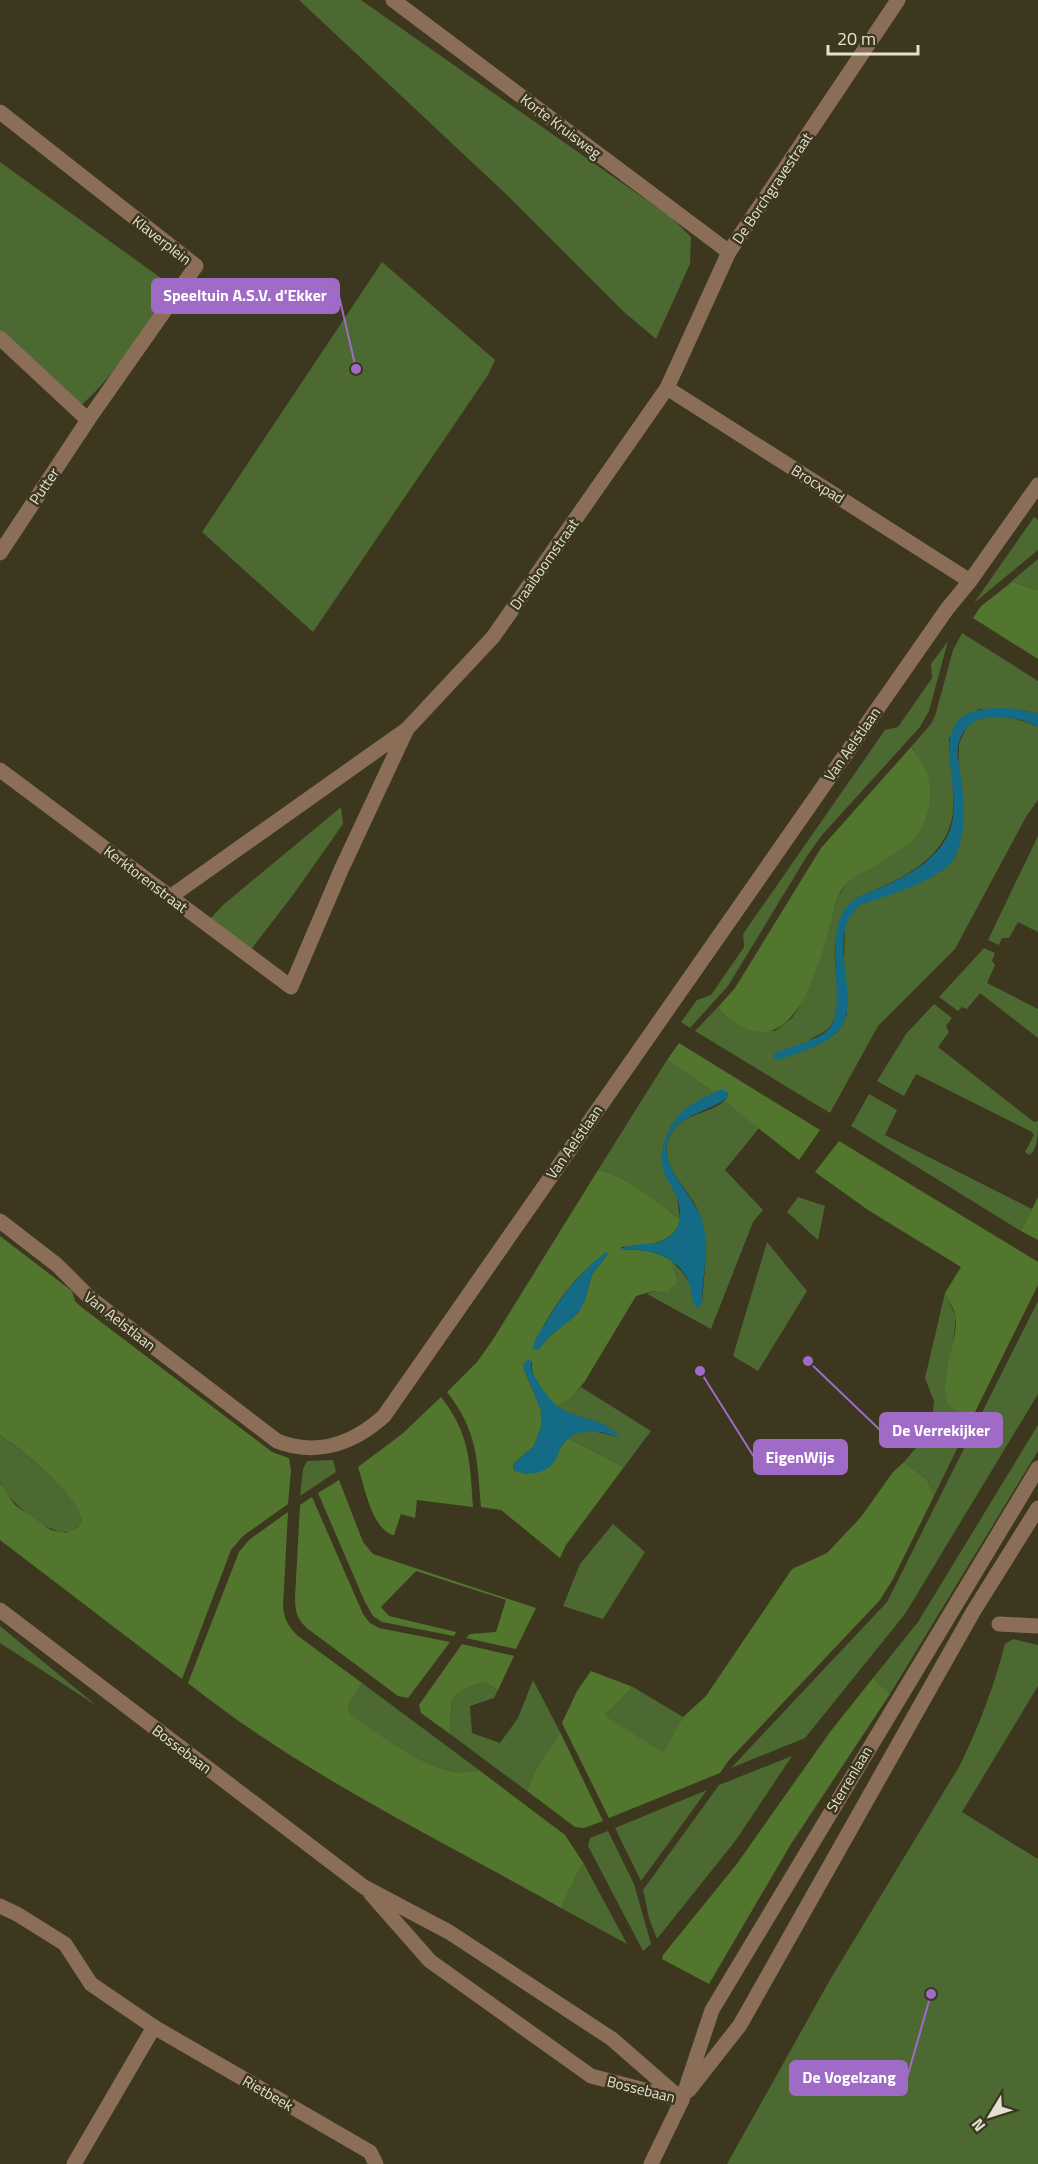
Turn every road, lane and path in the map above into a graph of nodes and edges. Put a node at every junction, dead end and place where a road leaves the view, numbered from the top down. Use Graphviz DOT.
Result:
graph roads {
  1 [pos="393,0"];
  2 [pos="898,0"];
  3 [pos="0,112"];
  4 [pos="729,252"];
  5 [pos="0,338"];
  6 [pos="667,388"];
  7 [pos="88,420"];
  8 [pos="1038,485"];
  9 [pos="0,553"];
  10 [pos="970,581"];
  11 [pos="407,729"];
  12 [pos="0,770"];
  13 [pos="170,897"];
  14 [pos="291,987"];
  15 [pos="0,1221"];
  16 [pos="1038,1468"];
  17 [pos="1038,1508"];
  18 [pos="0,1610"];
  19 [pos="999,1624"];
  20 [pos="1038,1626"];
  21 [pos="364,1887"];
  22 [pos="0,1906"];
  23 [pos="154,2027"];
  24 [pos="682,2100"];
  25 [pos="74,2164"];
  26 [pos="376,2164"];
  27 [pos="651,2164"];
  1 -- 4 [label="street, Korte Kruisweg"];
  2 -- 4 [label="street, De Borchgravestraat"];
  3 -- 7 [label="street, Klaverplein"];
  4 -- 6 [label="street, De Borchgravestraat"];
  5 -- 7 [label="street"];
  6 -- 10 [label="street, Brocxpad"];
  6 -- 11 [label="street, Draaiboomstraat"];
  7 -- 9 [label="street, Putter"];
  8 -- 10 [label="street, Van Aelstlaan"];
  10 -- 15 [label="street, Van Aelstlaan"];
  11 -- 13 [label="street, Draaiboomstraat"];
  11 -- 14 [label="street, Draaiboomstraat"];
  12 -- 13 [label="street, Kerktorenstraat"];
  13 -- 14 [label="street, Kerktorenstraat"];
  16 -- 24 [label="street, Sterrenlaan"];
  17 -- 24 [label="street, Sterrenlaan"];
  18 -- 21 [label="street, Bossebaan"];
  19 -- 20 [label="street"];
  21 -- 24 [label="street, Bossebaan"];
  21 -- 24 [label="street, Bossebaan"];
  22 -- 23 [label="street, Rietbeek"];
  23 -- 25 [label="street"];
  23 -- 26 [label="street, Rietbeek"];
  24 -- 27 [label="street, Sterrenlaan"];
}
